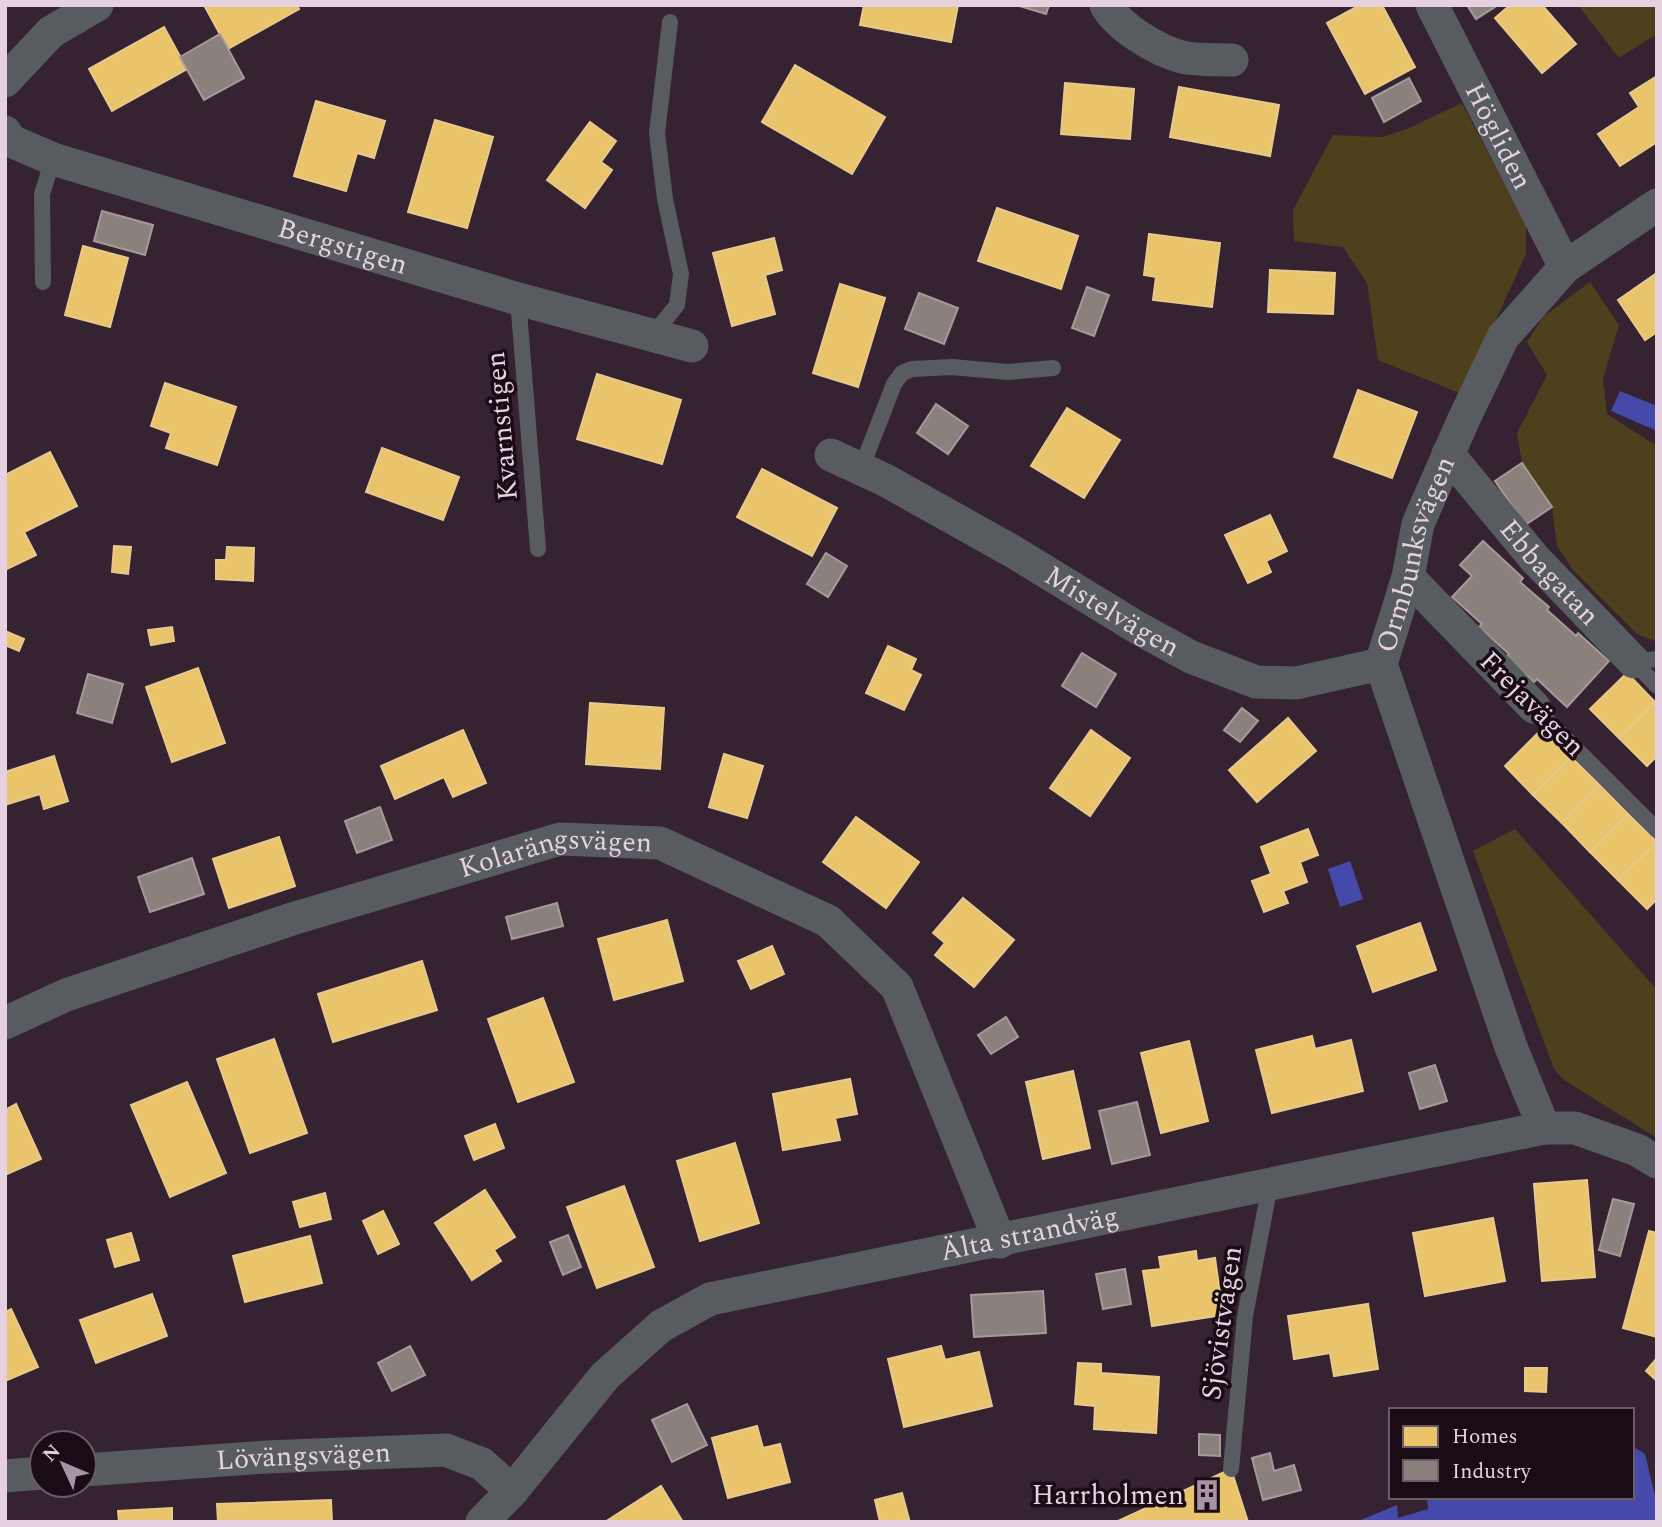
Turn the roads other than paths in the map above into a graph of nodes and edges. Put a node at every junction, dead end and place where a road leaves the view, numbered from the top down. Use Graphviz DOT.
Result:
graph roads {
  1 [pos="97,5"];
  2 [pos="1106,5"];
  3 [pos="1432,5"];
  4 [pos="670,22"];
  5 [pos="1232,60"];
  6 [pos="5,81"];
  7 [pos="5,132"];
  8 [pos="53,159"];
  9 [pos="1657,205"];
  10 [pos="1564,267"];
  11 [pos="43,282"];
  12 [pos="518,299"];
  13 [pos="632,328"];
  14 [pos="692,346"];
  15 [pos="1054,369"];
  16 [pos="1448,454"];
  17 [pos="831,455"];
  18 [pos="861,469"];
  19 [pos="538,549"];
  20 [pos="1408,578"];
  21 [pos="1645,661"];
  22 [pos="1381,664"];
  23 [pos="1657,686"];
  24 [pos="1534,707"];
  25 [pos="1657,830"];
  26 [pos="5,1023"];
  27 [pos="1544,1128"];
  28 [pos="1657,1162"];
  29 [pos="1270,1185"];
  30 [pos="1000,1241"];
  31 [pos="98,1469"];
  32 [pos="1231,1469"];
  33 [pos="28,1474"];
  34 [pos="5,1476"];
  35 [pos="512,1491"];
  36 [pos="482,1522"];
  1 -- 6 [label="street"];
  2 -- 5 [label="street"];
  3 -- 10 [label="street, Högliden"];
  4 -- 13 [label="lane, Bergstigen"];
  7 -- 8 [label="street, Bergstigen"];
  8 -- 11 [label="lane"];
  8 -- 12 [label="street, Bergstigen"];
  9 -- 10 [label="street, Ormbunksvägen"];
  10 -- 16 [label="street, Ormbunksvägen"];
  12 -- 13 [label="street, Bergstigen"];
  12 -- 19 [label="lane, Kvarnstigen"];
  13 -- 14 [label="street, Bergstigen"];
  15 -- 18 [label="lane"];
  16 -- 20 [label="street, Ormbunksvägen"];
  16 -- 21 [label="street, Ebbagatan"];
  17 -- 18 [label="street, Mistelvägen"];
  18 -- 22 [label="street, Mistelvägen"];
  20 -- 22 [label="street, Ormbunksvägen"];
  20 -- 24 [label="street, Frejavägen"];
  21 -- 23 [label="lane, Ebbagatan"];
  22 -- 27 [label="street, Ormbunksvägen"];
  24 -- 25 [label="lane, Frejavägen"];
  26 -- 30 [label="street, Kolarängsvägen"];
  27 -- 28 [label="street, Älta strandväg"];
  27 -- 29 [label="street, Älta strandväg"];
  29 -- 30 [label="street, Älta strandväg"];
  29 -- 32 [label="lane, Sjövistvägen"];
  30 -- 35 [label="street, Älta strandväg"];
  31 -- 35 [label="street, Lövängsvägen"];
  33 -- 34 [label="street"];
  35 -- 36 [label="street, Älta strandväg"];
}
